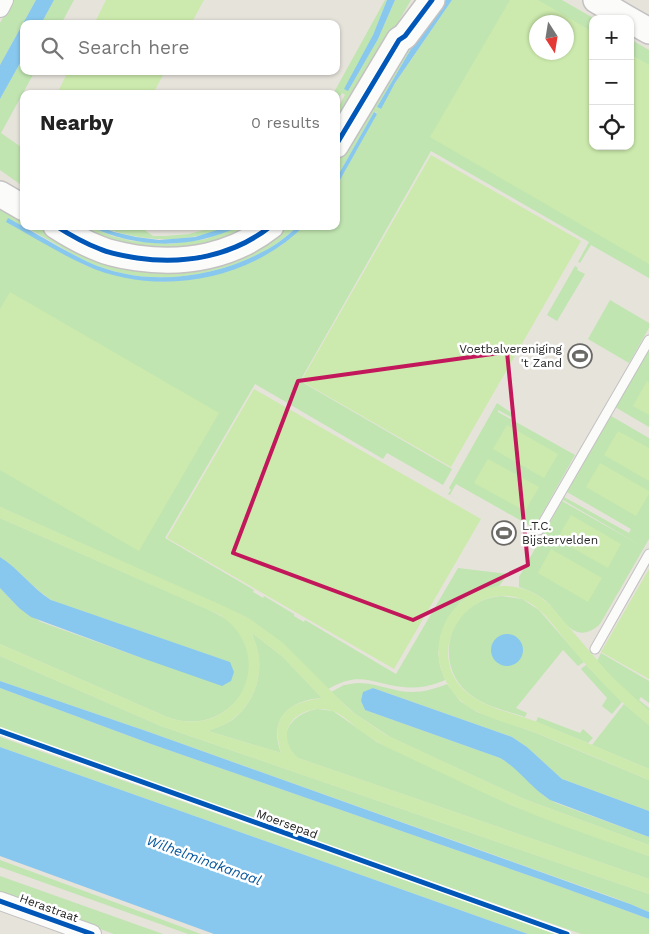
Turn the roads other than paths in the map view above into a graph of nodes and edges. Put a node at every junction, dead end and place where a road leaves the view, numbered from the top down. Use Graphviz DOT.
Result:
graph roads {
  1 [pos="4,0"];
  2 [pos="417,0"];
  3 [pos="432,0"];
  4 [pos="596,0"];
  5 [pos="0,8"];
  6 [pos="622,15"];
  7 [pos="634,22"];
  8 [pos="649,31"];
  9 [pos="398,40"];
  10 [pos="340,137"];
  11 [pos="0,194"];
  12 [pos="20,206"];
  13 [pos="64,230"];
  14 [pos="266,230"];
  15 [pos="649,340"];
  16 [pos="539,530"];
  17 [pos="649,554"];
  18 [pos="595,649"];
  19 [pos="0,901"];
  20 [pos="92,934"];
  1 -- 5 [label="street"];
  2 -- 9 [label="street"];
  3 -- 9 [label="street"];
  4 -- 6 [label="street"];
  7 -- 8 [label="street"];
  9 -- 10 [label="street"];
  11 -- 12 [label="street"];
  13 -- 14 [label="street"];
  15 -- 16 [label="lane"];
  17 -- 18 [label="lane"];
  19 -- 20 [label="street, Herastraat"];
}
